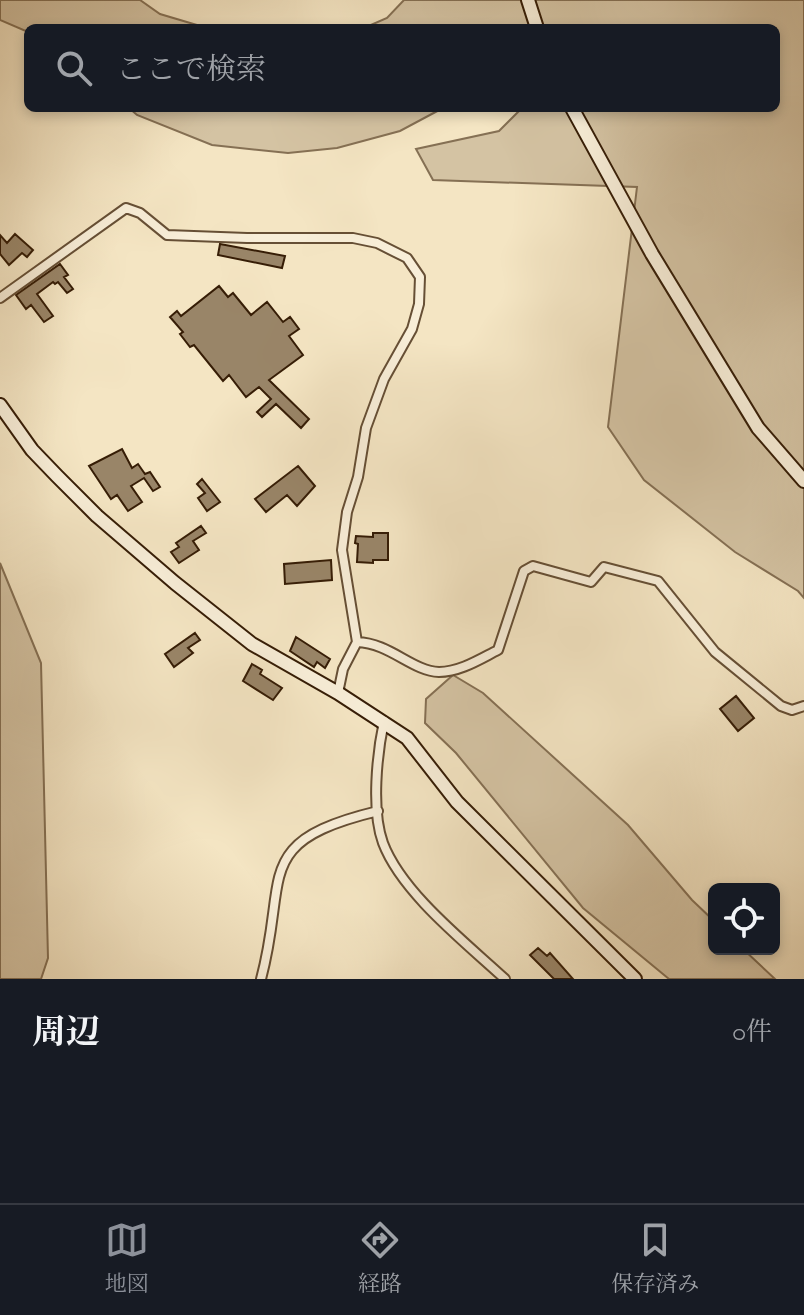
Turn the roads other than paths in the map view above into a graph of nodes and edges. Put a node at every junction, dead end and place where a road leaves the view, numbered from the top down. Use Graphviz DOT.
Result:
graph roads {
  1 [pos="528,0"];
  2 [pos="536,24"];
  3 [pos="574,112"];
  4 [pos="0,298"];
  5 [pos="0,405"];
  6 [pos="804,481"];
  7 [pos="357,642"];
  8 [pos="338,693"];
  9 [pos="804,706"];
  10 [pos="384,720"];
  11 [pos="378,811"];
  12 [pos="261,979"];
  13 [pos="505,979"];
  14 [pos="635,979"];
  1 -- 2 [label="street"];
  3 -- 6 [label="street"];
  4 -- 7 [label="street"];
  5 -- 8 [label="street"];
  7 -- 8 [label="street"];
  7 -- 9 [label="street"];
  8 -- 10 [label="street"];
  10 -- 11 [label="street"];
  10 -- 14 [label="street"];
  11 -- 12 [label="street"];
  11 -- 13 [label="street"];
}
